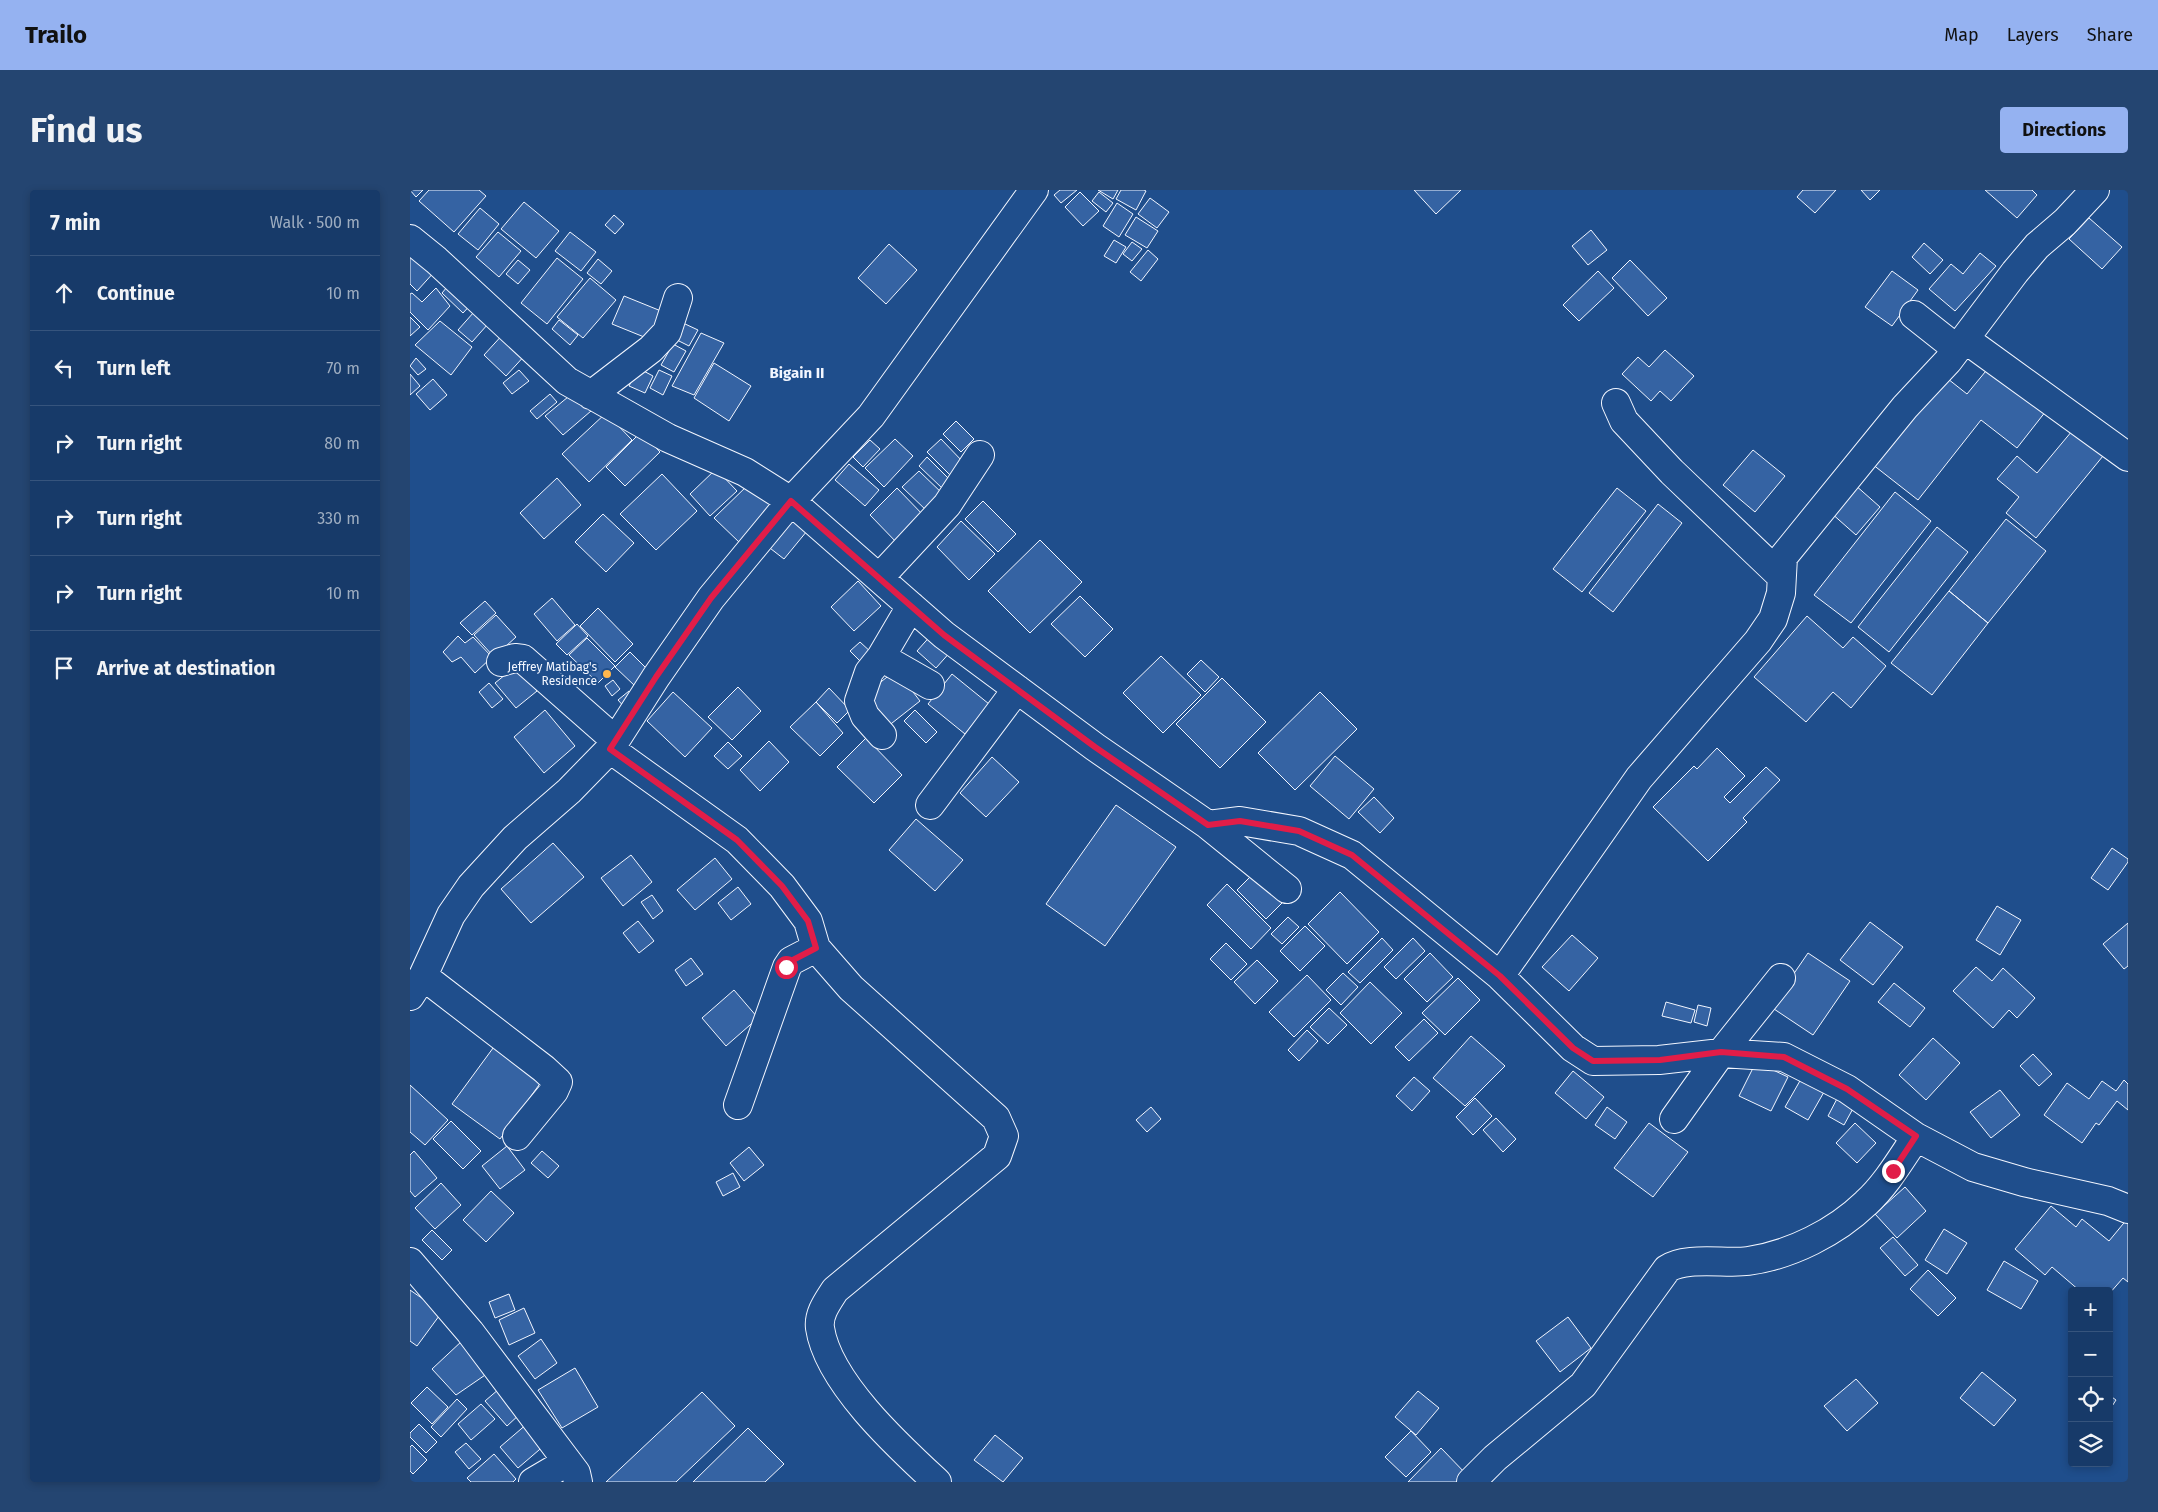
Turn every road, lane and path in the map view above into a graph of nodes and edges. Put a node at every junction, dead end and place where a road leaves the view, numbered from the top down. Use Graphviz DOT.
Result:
graph roads {
  1 [pos="1034,190"];
  2 [pos="2096,190"];
  3 [pos="410,238"];
  4 [pos="678,298"];
  5 [pos="1914,316"];
  6 [pos="1961,344"];
  7 [pos="591,395"];
  8 [pos="1616,403"];
  9 [pos="980,455"];
  10 [pos="2128,457"];
  11 [pos="791,501"];
  12 [pos="1781,576"];
  13 [pos="879,578"];
  14 [pos="911,606"];
  15 [pos="880,658"];
  16 [pos="501,662"];
  17 [pos="930,685"];
  18 [pos="1017,689"];
  19 [pos="882,735"];
  20 [pos="612,744"];
  21 [pos="930,805"];
  22 [pos="1208,825"];
  23 [pos="1287,889"];
  24 [pos="816,948"];
  25 [pos="1500,976"];
  26 [pos="1781,978"];
  27 [pos="416,986"];
  28 [pos="1721,1052"];
  29 [pos="738,1105"];
  30 [pos="1674,1118"];
  31 [pos="517,1136"];
  32 [pos="1916,1136"];
  33 [pos="2128,1209"];
  34 [pos="410,1262"];
  35 [pos="573,1472"];
  36 [pos="532,1482"];
  37 [pos="937,1482"];
  38 [pos="1471,1482"];
  1 -- 11 [label="street"];
  2 -- 6 [label="street"];
  3 -- 7 [label="street"];
  4 -- 7 [label="street"];
  5 -- 6 [label="street"];
  6 -- 10 [label="street"];
  6 -- 12 [label="street"];
  7 -- 11 [label="street"];
  8 -- 12 [label="street"];
  9 -- 13 [label="street"];
  11 -- 13 [label="street"];
  11 -- 20 [label="street"];
  12 -- 25 [label="street"];
  13 -- 14 [label="street"];
  14 -- 15 [label="street"];
  14 -- 18 [label="street"];
  15 -- 17 [label="street"];
  15 -- 19 [label="street"];
  16 -- 20 [label="street"];
  18 -- 21 [label="street"];
  18 -- 22 [label="street"];
  20 -- 24 [label="street"];
  20 -- 27 [label="street"];
  22 -- 23 [label="street"];
  22 -- 25 [label="street"];
  24 -- 29 [label="street"];
  24 -- 37 [label="street"];
  25 -- 28 [label="street"];
  26 -- 28 [label="street"];
  27 -- 31 [label="street"];
  28 -- 30 [label="street"];
  28 -- 32 [label="street"];
  32 -- 33 [label="street"];
  32 -- 38 [label="street"];
  34 -- 35 [label="street"];
  35 -- 36 [label="street"];
}
